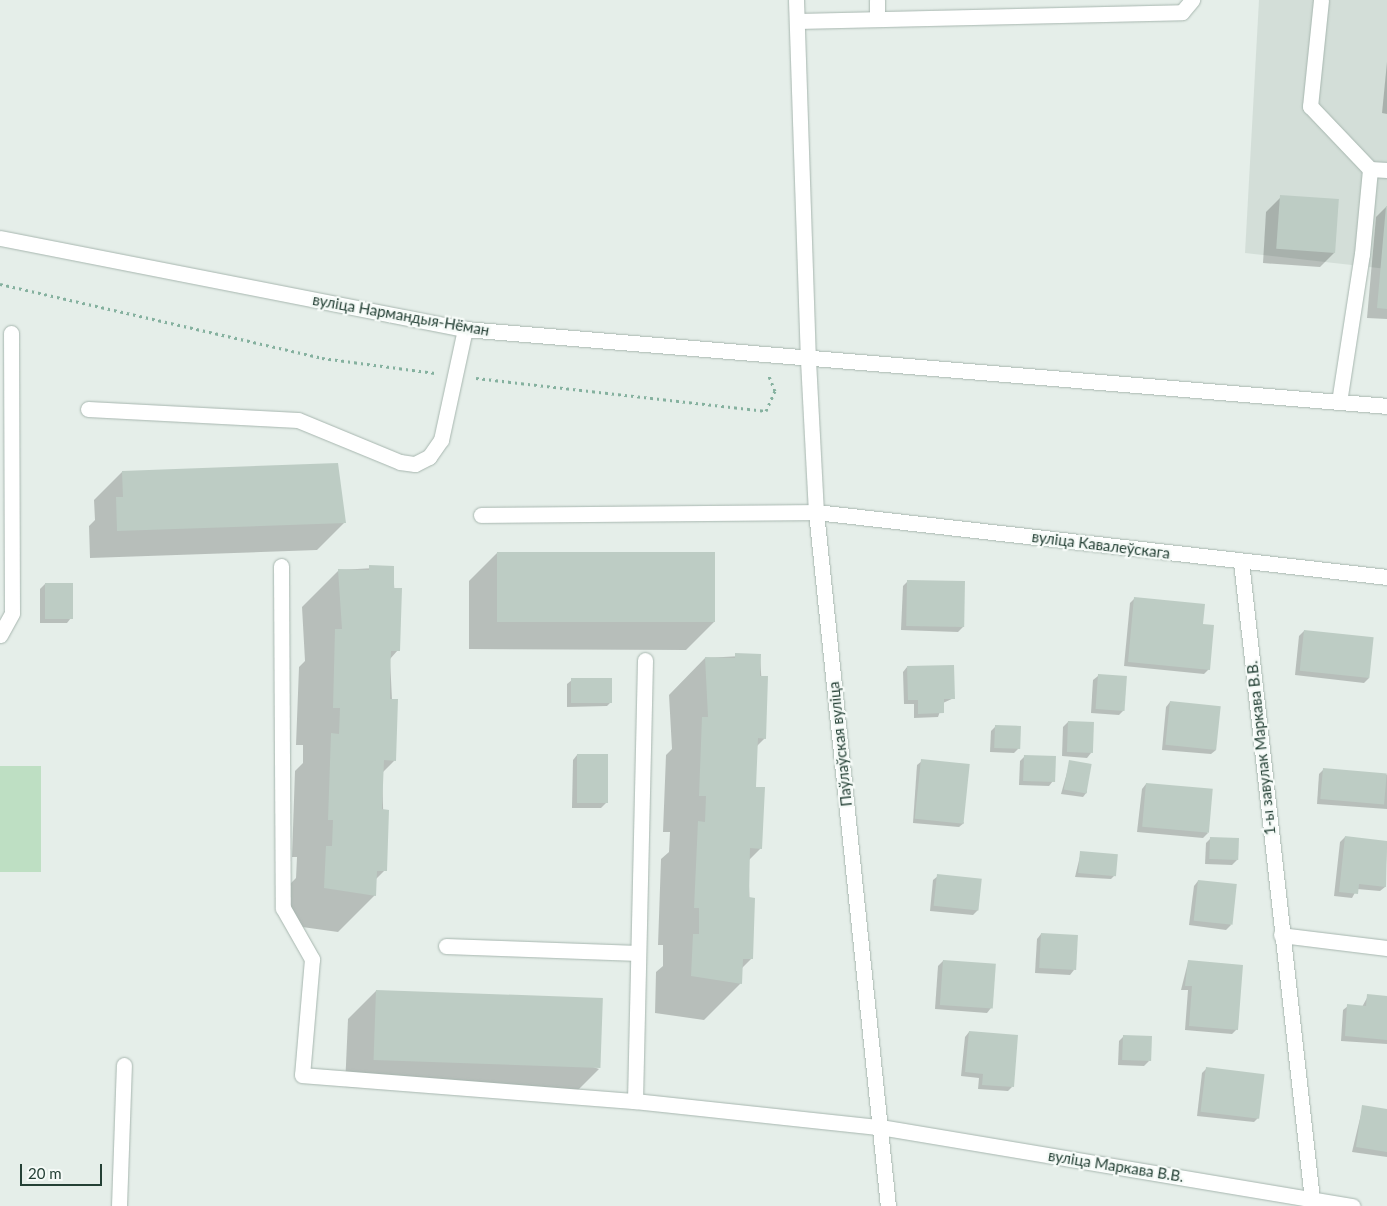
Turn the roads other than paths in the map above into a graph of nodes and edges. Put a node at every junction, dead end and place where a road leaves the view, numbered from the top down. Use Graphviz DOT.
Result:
graph roads {
  1 [pos="796,0"];
  2 [pos="877,0"];
  3 [pos="1192,0"];
  4 [pos="1321,0"];
  5 [pos="877,19"];
  6 [pos="796,21"];
  7 [pos="1370,169"];
  8 [pos="1387,170"];
  9 [pos="0,238"];
  10 [pos="465,329"];
  11 [pos="11,333"];
  12 [pos="808,360"];
  13 [pos="1338,402"];
  14 [pos="1387,406"];
  15 [pos="88,409"];
  16 [pos="816,512"];
  17 [pos="481,516"];
  18 [pos="1241,561"];
  19 [pos="281,566"];
  20 [pos="1387,577"];
  21 [pos="0,635"];
  22 [pos="645,660"];
  23 [pos="1281,935"];
  24 [pos="446,946"];
  25 [pos="1387,948"];
  26 [pos="638,953"];
  27 [pos="124,1065"];
  28 [pos="635,1101"];
  29 [pos="880,1127"];
  30 [pos="1312,1199"];
  31 [pos="119,1206"];
  32 [pos="888,1206"];
  33 [pos="1352,1206"];
  1 -- 6 [label="street, Паўлаўская вуліца"];
  2 -- 5 [label="street"];
  3 -- 5 [label="street"];
  4 -- 7 [label="street"];
  5 -- 6 [label="street"];
  6 -- 12 [label="street, Паўлаўская вуліца"];
  7 -- 8 [label="street"];
  7 -- 13 [label="street"];
  9 -- 10 [label="street, вуліца Нармандыя-Нёман"];
  10 -- 12 [label="street, вуліца Нармандыя-Нёман"];
  10 -- 15 [label="street"];
  11 -- 21 [label="street"];
  12 -- 13 [label="street, вуліца Нармандыя-Нёман"];
  12 -- 16 [label="street, Паўлаўская вуліца"];
  13 -- 14 [label="street, вуліца Нармандыя-Нёман"];
  16 -- 17 [label="street, вуліца Кавалеўскага"];
  16 -- 18 [label="street, вуліца Кавалеўскага"];
  16 -- 29 [label="street, Паўлаўская вуліца"];
  18 -- 20 [label="street, вуліца Кавалеўскага"];
  18 -- 23 [label="street, 1-ы завулак Маркава В.В."];
  19 -- 28 [label="street, вуліца Маркава В.В."];
  22 -- 26 [label="street"];
  23 -- 25 [label="street"];
  23 -- 30 [label="street, 1-ы завулак Маркава В.В."];
  24 -- 26 [label="street"];
  26 -- 28 [label="street"];
  27 -- 31 [label="street"];
  28 -- 29 [label="street, вуліца Маркава В.В."];
  29 -- 30 [label="street, вуліца Маркава В.В."];
  29 -- 32 [label="street, Паўлаўская вуліца"];
  30 -- 33 [label="street, вуліца Маркава В.В."];
}
